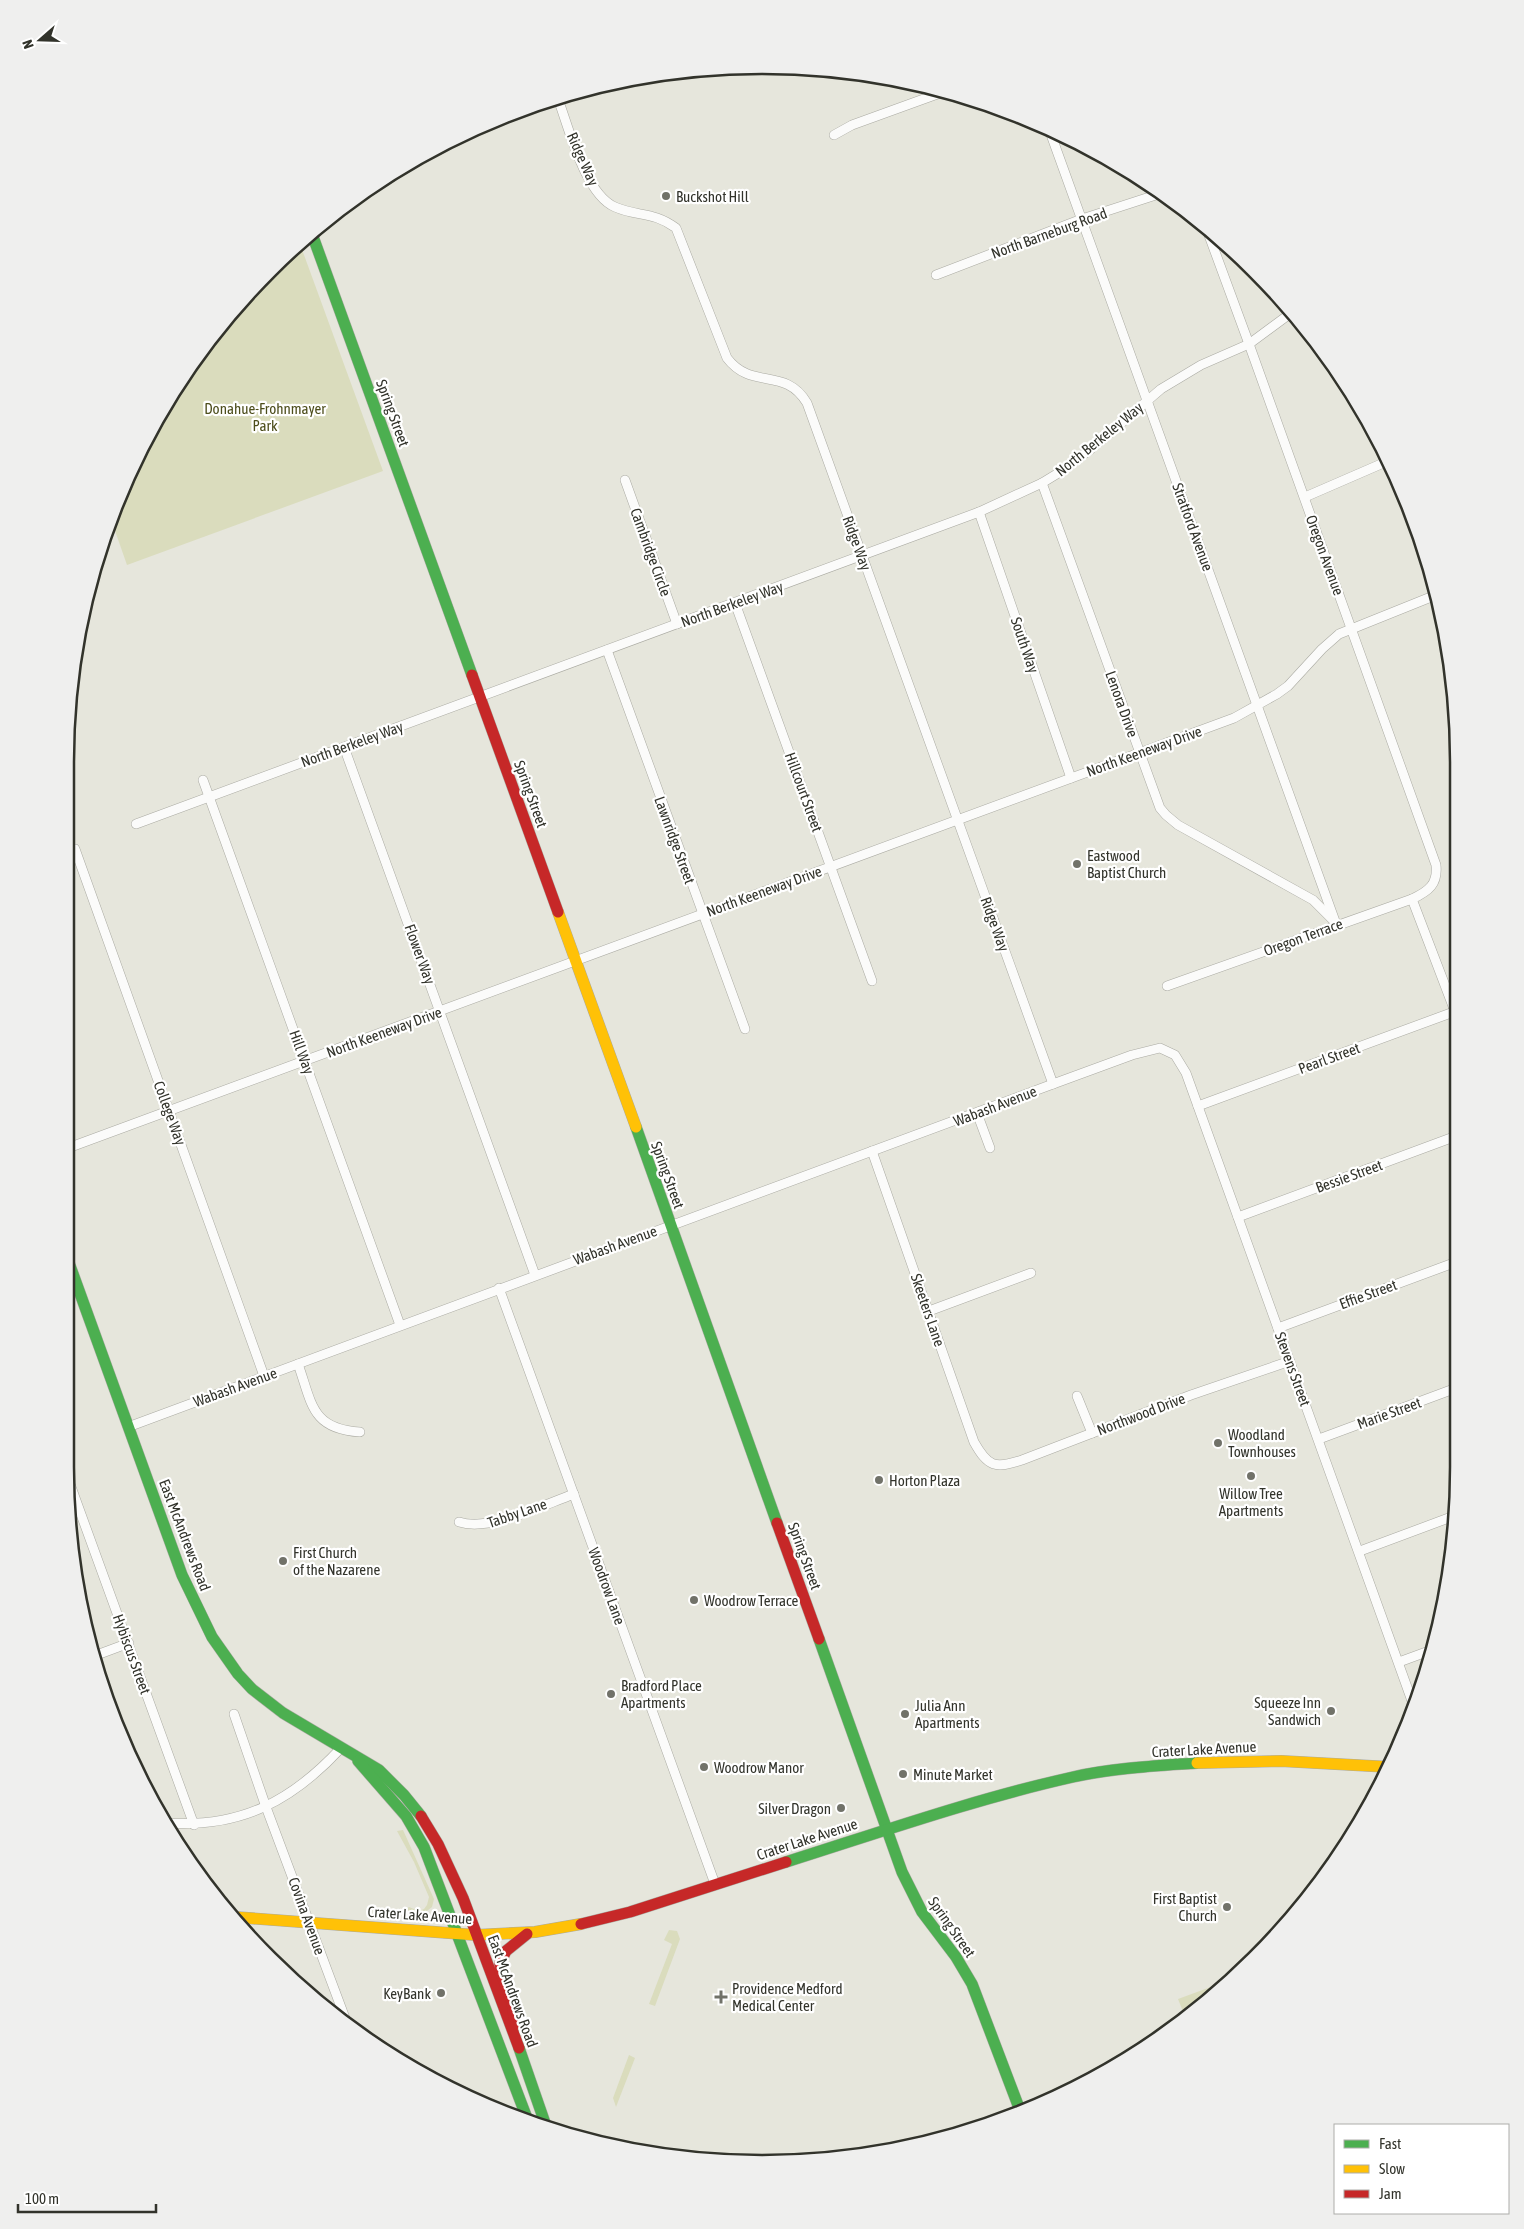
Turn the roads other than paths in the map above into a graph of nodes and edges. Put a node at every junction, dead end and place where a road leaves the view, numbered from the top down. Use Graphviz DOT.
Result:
graph roads {
  1 [pos="933,95"];
  2 [pos="560,104"];
  3 [pos="834,135"];
  4 [pos="1053,139"];
  5 [pos="1153,196"];
  6 [pos="1082,220"];
  7 [pos="314,240"];
  8 [pos="1211,241"];
  9 [pos="936,275"];
  10 [pos="1286,317"];
  11 [pos="1250,344"];
  12 [pos="1147,400"];
  13 [pos="1382,464"];
  14 [pos="625,480"];
  15 [pos="1042,483"];
  16 [pos="1304,497"];
  17 [pos="979,512"];
  18 [pos="862,556"];
  19 [pos="1430,597"];
  20 [pos="735,603"];
  21 [pos="677,624"];
  22 [pos="1352,629"];
  23 [pos="607,650"];
  24 [pos="480,697"];
  25 [pos="1258,705"];
  26 [pos="344,747"];
  27 [pos="1140,753"];
  28 [pos="1071,778"];
  29 [pos="203,780"];
  30 [pos="209,797"];
  31 [pos="957,820"];
  32 [pos="136,824"];
  33 [pos="74,861"];
  34 [pos="831,866"];
  35 [pos="1435,881"];
  36 [pos="1412,899"];
  37 [pos="702,914"];
  38 [pos="1336,924"];
  39 [pos="576,960"];
  40 [pos="872,982"];
  41 [pos="1167,986"];
  42 [pos="1450,994"];
  43 [pos="440,1011"];
  44 [pos="1450,1014"];
  45 [pos="745,1029"];
  46 [pos="1160,1048"];
  47 [pos="305,1062"];
  48 [pos="1053,1084"];
  49 [pos="1198,1106"];
  50 [pos="169,1112"];
  51 [pos="977,1113"];
  52 [pos="1450,1138"];
  53 [pos="74,1146"];
  54 [pos="990,1148"];
  55 [pos="872,1151"];
  56 [pos="1238,1217"];
  57 [pos="670,1225"];
  58 [pos="1450,1264"];
  59 [pos="1031,1273"];
  60 [pos="535,1275"];
  61 [pos="74,1277"];
  62 [pos="500,1288"];
  63 [pos="929,1311"];
  64 [pos="400,1325"];
  65 [pos="1278,1328"];
  66 [pos="1290,1361"];
  67 [pos="298,1364"];
  68 [pos="264,1376"];
  69 [pos="1450,1390"];
  70 [pos="1077,1396"];
  71 [pos="128,1428"];
  72 [pos="360,1432"];
  73 [pos="1092,1433"];
  74 [pos="1319,1439"];
  75 [pos="993,1464"];
  76 [pos="574,1494"];
  77 [pos="75,1497"];
  78 [pos="1448,1518"];
  79 [pos="459,1522"];
  80 [pos="1360,1551"];
  81 [pos="129,1643"];
  82 [pos="1425,1653"];
  83 [pos="100,1654"];
  84 [pos="1399,1662"];
  85 [pos="1411,1697"];
  86 [pos="234,1714"];
  87 [pos="341,1748"];
  88 [pos="355,1757"];
  89 [pos="1381,1767"];
  90 [pos="266,1807"];
  91 [pos="174,1824"];
  92 [pos="194,1825"];
  93 [pos="886,1829"];
  94 [pos="715,1884"];
  95 [pos="242,1918"];
  96 [pos="309,1922"];
  97 [pos="459,1934"];
  98 [pos="527,1934"];
  99 [pos="476,1935"];
  100 [pos="343,2013"];
  101 [pos="518,2047"];
  102 [pos="1018,2106"];
  103 [pos="525,2113"];
  104 [pos="544,2120"];
  1 -- 3 [label="street"];
  2 -- 18 [label="street, Ridge Way"];
  4 -- 6 [label="street, Stratford Avenue"];
  5 -- 6 [label="street, North Barneburg Road"];
  6 -- 9 [label="street, North Barneburg Road"];
  6 -- 12 [label="street, Stratford Avenue"];
  7 -- 24 [label="main road, Spring Street"];
  8 -- 11 [label="street, Oregon Avenue"];
  10 -- 11 [label="street, North Berkeley Way"];
  11 -- 12 [label="street, North Berkeley Way"];
  11 -- 16 [label="street, Oregon Avenue"];
  12 -- 15 [label="street, North Berkeley Way"];
  12 -- 25 [label="street, Stratford Avenue"];
  13 -- 16 [label="street"];
  14 -- 21 [label="street, Cambridge Circle"];
  15 -- 17 [label="street, North Berkeley Way"];
  15 -- 27 [label="street, Lenora Drive"];
  16 -- 22 [label="street, Oregon Avenue"];
  17 -- 18 [label="street, North Berkeley Way"];
  17 -- 28 [label="street, South Way"];
  18 -- 20 [label="street, North Berkeley Way"];
  18 -- 31 [label="street, Ridge Way"];
  19 -- 22 [label="street, North Keeneway Drive"];
  20 -- 21 [label="street, North Berkeley Way"];
  20 -- 34 [label="street, Hillcourt Street"];
  21 -- 23 [label="street, North Berkeley Way"];
  22 -- 25 [label="street, North Keeneway Drive"];
  22 -- 35 [label="street, Oregon Avenue"];
  23 -- 24 [label="street, North Berkeley Way"];
  23 -- 37 [label="street, Lawnridge Street"];
  24 -- 26 [label="street, North Berkeley Way"];
  24 -- 39 [label="main road, Spring Street"];
  25 -- 27 [label="street, North Keeneway Drive"];
  25 -- 38 [label="street, Stratford Avenue"];
  26 -- 30 [label="street, North Berkeley Way"];
  26 -- 43 [label="street, Flower Way"];
  27 -- 28 [label="street, North Keeneway Drive"];
  27 -- 38 [label="street, Lenora Drive"];
  28 -- 31 [label="street, North Keeneway Drive"];
  29 -- 30 [label="street, Hill Way"];
  30 -- 32 [label="street, North Berkeley Way"];
  30 -- 47 [label="street, Hill Way"];
  31 -- 34 [label="street, North Keeneway Drive"];
  31 -- 48 [label="street, Ridge Way"];
  33 -- 50 [label="street, College Way"];
  34 -- 37 [label="street, North Keeneway Drive"];
  34 -- 40 [label="street, Hillcourt Street"];
  35 -- 36 [label="street, Oregon Terrace"];
  36 -- 38 [label="street, Oregon Terrace"];
  36 -- 42 [label="street"];
  37 -- 39 [label="street, North Keeneway Drive"];
  37 -- 45 [label="street, Lawnridge Street"];
  38 -- 41 [label="street, Oregon Terrace"];
  39 -- 43 [label="street, North Keeneway Drive"];
  39 -- 57 [label="main road, Spring Street"];
  43 -- 47 [label="street, North Keeneway Drive"];
  43 -- 60 [label="street, Flower Way"];
  44 -- 49 [label="street, Pearl Street"];
  46 -- 48 [label="street, Wabash Avenue"];
  46 -- 49 [label="street, Stevens Street"];
  47 -- 50 [label="street, North Keeneway Drive"];
  47 -- 64 [label="street, Hill Way"];
  48 -- 51 [label="street, Wabash Avenue"];
  49 -- 56 [label="street, Stevens Street"];
  50 -- 53 [label="street, North Keeneway Drive"];
  50 -- 68 [label="street, College Way"];
  51 -- 54 [label="street"];
  51 -- 55 [label="street, Wabash Avenue"];
  52 -- 56 [label="street, Bessie Street"];
  55 -- 57 [label="street, Wabash Avenue"];
  55 -- 63 [label="street, Skeeters Lane"];
  56 -- 65 [label="street, Stevens Street"];
  57 -- 60 [label="street, Wabash Avenue"];
  57 -- 93 [label="main road, Spring Street"];
  58 -- 65 [label="street, Effie Street"];
  59 -- 63 [label="street"];
  60 -- 62 [label="street, Wabash Avenue"];
  61 -- 71 [label="main road, East McAndrews Road"];
  62 -- 64 [label="street, Wabash Avenue"];
  62 -- 76 [label="street, Woodrow Lane"];
  63 -- 75 [label="street, Skeeters Lane"];
  64 -- 67 [label="street, Wabash Avenue"];
  65 -- 66 [label="street, Stevens Street"];
  66 -- 73 [label="street, Northwood Drive"];
  66 -- 74 [label="street, Stevens Street"];
  67 -- 68 [label="street, Wabash Avenue"];
  67 -- 72 [label="street"];
  68 -- 71 [label="street, Wabash Avenue"];
  69 -- 74 [label="street, Marie Street"];
  70 -- 73 [label="street"];
  71 -- 87 [label="main road, East McAndrews Road"];
  73 -- 75 [label="street, Northwood Drive"];
  74 -- 80 [label="street, Stevens Street"];
  76 -- 79 [label="street, Tabby Lane"];
  76 -- 94 [label="street, Woodrow Lane"];
  77 -- 81 [label="street, Hybiscus Street"];
  78 -- 80 [label="street"];
  80 -- 84 [label="street, Stevens Street"];
  81 -- 83 [label="street"];
  81 -- 92 [label="street, Hybiscus Street"];
  82 -- 84 [label="street"];
  84 -- 85 [label="street, Stevens Street"];
  86 -- 90 [label="street, Covina Avenue"];
  87 -- 88 [label="main road, East McAndrews Road"];
  87 -- 90 [label="street"];
  88 -- 97 [label="main road, East McAndrews Road"];
  88 -- 99 [label="main road, East McAndrews Road"];
  89 -- 93 [label="main road, Crater Lake Avenue"];
  90 -- 92 [label="street"];
  90 -- 96 [label="street, Covina Avenue"];
  91 -- 92 [label="street"];
  93 -- 94 [label="main road, Crater Lake Avenue"];
  93 -- 102 [label="main road, Spring Street"];
  94 -- 98 [label="main road, Crater Lake Avenue"];
  95 -- 96 [label="main road, Crater Lake Avenue"];
  96 -- 97 [label="main road, Crater Lake Avenue"];
  96 -- 100 [label="street, Covina Avenue"];
  97 -- 99 [label="main road, Crater Lake Avenue"];
  97 -- 103 [label="main road, East McAndrews Road"];
  98 -- 99 [label="main road, Crater Lake Avenue"];
  98 -- 101 [label="main road"];
  99 -- 101 [label="main road, East McAndrews Road"];
  101 -- 104 [label="main road, East McAndrews Road"];
}
